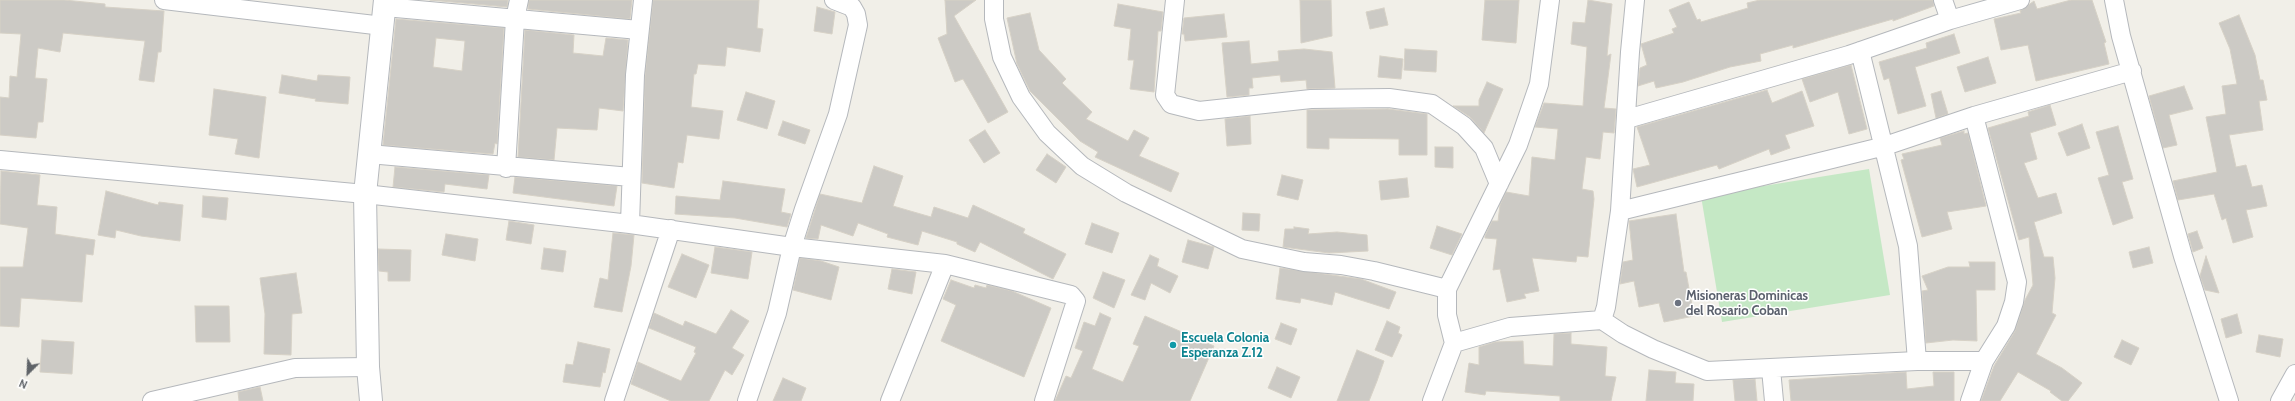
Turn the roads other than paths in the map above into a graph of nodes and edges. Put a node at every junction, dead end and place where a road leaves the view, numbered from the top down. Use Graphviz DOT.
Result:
graph roads {
  1 [pos="164,0"];
  2 [pos="519,0"];
  3 [pos="643,0"];
  4 [pos="834,0"];
  5 [pos="994,0"];
  6 [pos="1175,0"];
  7 [pos="1550,0"];
  8 [pos="1636,0"];
  9 [pos="1943,0"];
  10 [pos="2020,0"];
  11 [pos="2114,0"];
  12 [pos="385,11"];
  13 [pos="515,19"];
  14 [pos="1950,20"];
  15 [pos="639,30"];
  16 [pos="1860,51"];
  17 [pos="2132,71"];
  18 [pos="1974,116"];
  19 [pos="1627,119"];
  20 [pos="1885,146"];
  21 [pos="369,154"];
  22 [pos="0,160"];
  23 [pos="506,168"];
  24 [pos="631,178"];
  25 [pos="1499,184"];
  26 [pos="365,194"];
  27 [pos="1620,211"];
  28 [pos="630,224"];
  29 [pos="671,229"];
  30 [pos="792,247"];
  31 [pos="945,264"];
  32 [pos="1448,289"];
  33 [pos="1602,320"];
  34 [pos="1454,343"];
  35 [pos="1917,361"];
  36 [pos="1984,361"];
  37 [pos="368,367"];
  38 [pos="1771,369"];
  39 [pos="2295,374"];
  40 [pos="152,401"];
  41 [pos="371,401"];
  42 [pos="614,401"];
  43 [pos="747,401"];
  44 [pos="890,401"];
  45 [pos="1044,401"];
  46 [pos="1432,401"];
  47 [pos="1774,401"];
  48 [pos="1970,401"];
  49 [pos="2229,401"];
  50 [pos="2280,401"];
  1 -- 12 [label="street"];
  2 -- 13 [label="street"];
  3 -- 15 [label="street"];
  4 -- 30 [label="street"];
  5 -- 32 [label="street"];
  6 -- 25 [label="street"];
  7 -- 25 [label="street"];
  8 -- 19 [label="street"];
  9 -- 14 [label="street"];
  10 -- 14 [label="street"];
  11 -- 17 [label="street"];
  12 -- 13 [label="street"];
  12 -- 21 [label="street"];
  13 -- 15 [label="street"];
  13 -- 23 [label="street"];
  14 -- 16 [label="street"];
  15 -- 24 [label="street"];
  16 -- 19 [label="street"];
  16 -- 20 [label="street"];
  17 -- 18 [label="street"];
  17 -- 49 [label="street"];
  18 -- 20 [label="street"];
  18 -- 36 [label="street"];
  19 -- 27 [label="street"];
  20 -- 27 [label="street"];
  20 -- 35 [label="street"];
  21 -- 23 [label="street"];
  21 -- 26 [label="street"];
  22 -- 26 [label="street"];
  23 -- 24 [label="street"];
  24 -- 28 [label="street"];
  25 -- 32 [label="street"];
  26 -- 28 [label="street"];
  26 -- 37 [label="street"];
  27 -- 33 [label="street"];
  28 -- 29 [label="street"];
  29 -- 30 [label="street"];
  29 -- 42 [label="street"];
  30 -- 31 [label="street"];
  30 -- 43 [label="street"];
  31 -- 44 [label="street"];
  31 -- 45 [label="street"];
  32 -- 34 [label="street"];
  33 -- 34 [label="street"];
  33 -- 38 [label="street"];
  34 -- 46 [label="street"];
  35 -- 36 [label="street"];
  35 -- 38 [label="street"];
  36 -- 48 [label="street"];
  37 -- 40 [label="street"];
  37 -- 41 [label="street"];
  38 -- 47 [label="street"];
  39 -- 50 [label="street"];
}
